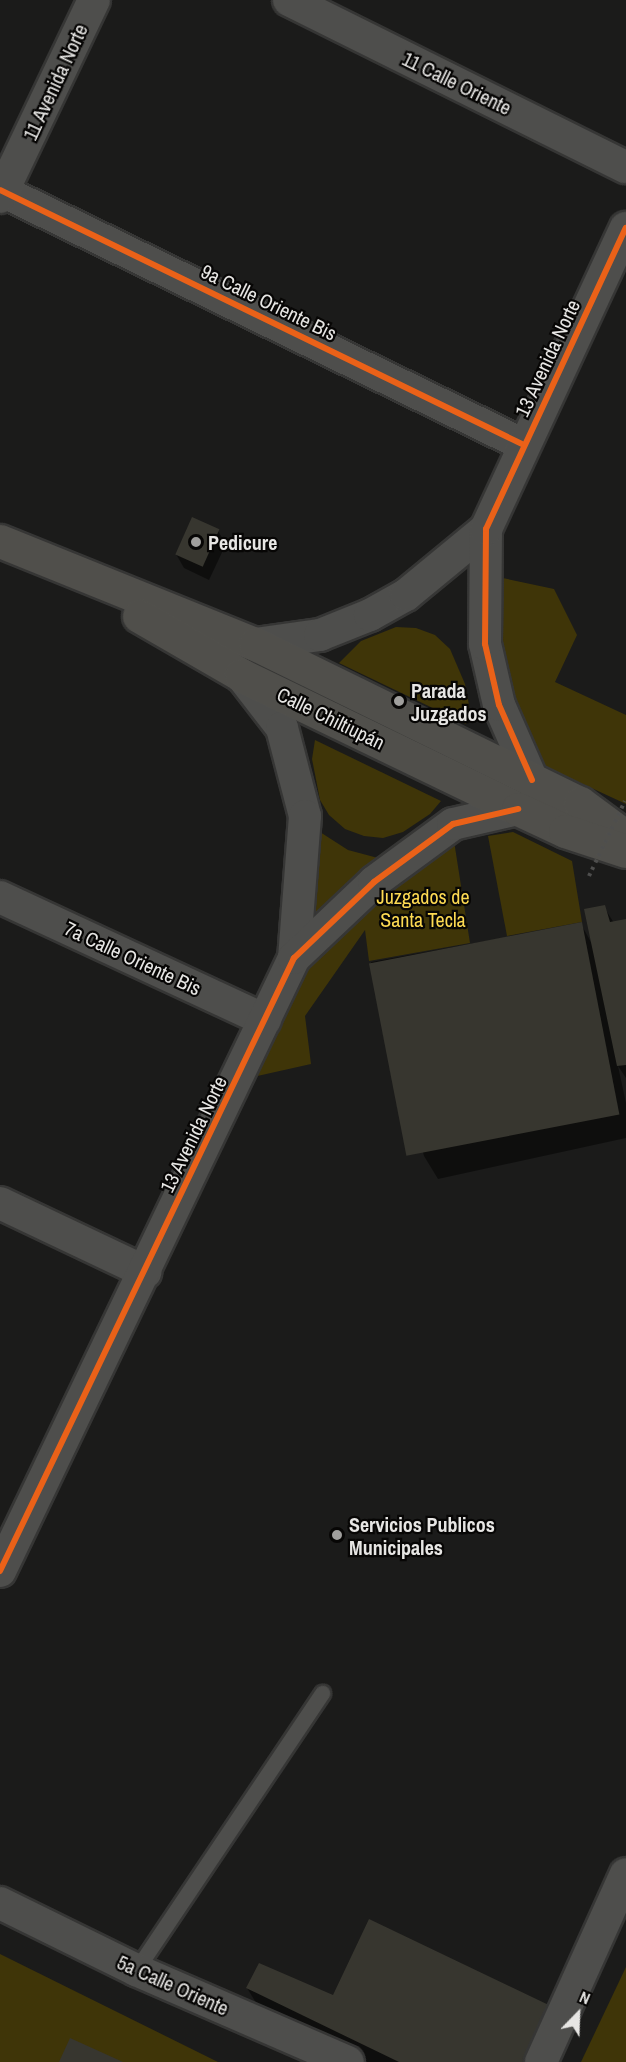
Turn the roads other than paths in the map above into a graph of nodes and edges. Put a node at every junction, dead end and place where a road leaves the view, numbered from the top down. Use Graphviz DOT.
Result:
graph roads {
  1 [pos="94,0"];
  2 [pos="289,0"];
  3 [pos="626,167"];
  4 [pos="1,193"];
  5 [pos="626,228"];
  6 [pos="524,445"];
  7 [pos="486,529"];
  8 [pos="0,541"];
  9 [pos="47,562"];
  10 [pos="255,644"];
  11 [pos="241,675"];
  12 [pos="532,780"];
  13 [pos="518,809"];
  14 [pos="626,837"];
  15 [pos="626,851"];
  16 [pos="0,897"];
  17 [pos="294,958"];
  18 [pos="265,1020"];
  19 [pos="0,1203"];
  20 [pos="145,1272"];
  21 [pos="10,1529"];
  22 [pos="0,1571"];
  23 [pos="322,1693"];
  24 [pos="626,1874"];
  25 [pos="0,1903"];
  26 [pos="136,1970"];
  27 [pos="348,2062"];
  28 [pos="541,2062"];
  1 -- 4 [label="street, 11 Avenida Norte"];
  2 -- 3 [label="street, 11 Calle Oriente"];
  4 -- 6 [label="street, 9a Calle Oriente Bis"];
  5 -- 6 [label="street, 13 Avenida Norte"];
  6 -- 7 [label="street, 13 Avenida Norte"];
  7 -- 10 [label="street, 13 Avenida Norte"];
  7 -- 12 [label="street, 13 Avenida Norte"];
  8 -- 9 [label="main road, Calle Chiltiupán"];
  9 -- 10 [label="main road, Calle Chiltiupán"];
  9 -- 11 [label="main road, Calle Chiltiupán"];
  10 -- 12 [label="main road, Calle Chiltiupán"];
  11 -- 13 [label="main road, Calle Chiltiupán"];
  11 -- 17 [label="street, 13 Avenida Norte"];
  12 -- 14 [label="main road, Calle Chiltiupán"];
  13 -- 15 [label="main road, Calle Chiltiupán"];
  13 -- 17 [label="street, 13 Avenida Norte"];
  16 -- 18 [label="street, 7a Calle Oriente Bis"];
  17 -- 18 [label="street, 13 Avenida Norte"];
  18 -- 20 [label="street, 13 Avenida Norte"];
  19 -- 20 [label="street"];
  20 -- 21 [label="street, 13 Avenida Norte"];
  21 -- 22 [label="street, 13 Avenida Norte"];
  23 -- 26 [label="lane"];
  24 -- 28 [label="street"];
  25 -- 26 [label="street, 5a Calle Oriente"];
  26 -- 27 [label="street, 5a Calle Oriente"];
}
